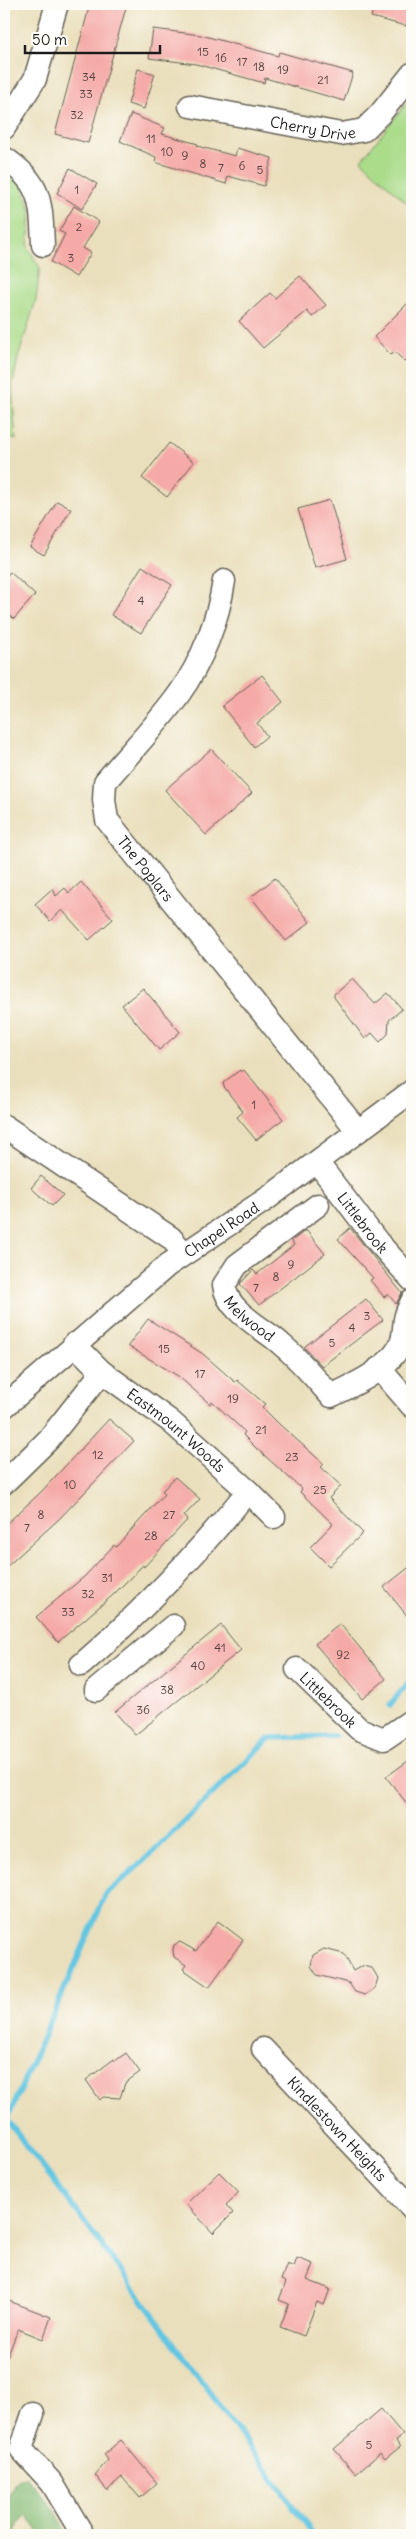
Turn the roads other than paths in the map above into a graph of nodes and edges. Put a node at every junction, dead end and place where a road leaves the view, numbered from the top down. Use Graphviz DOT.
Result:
graph roads {
  1 [pos="57,4"];
  2 [pos="412,74"];
  3 [pos="190,106"];
  4 [pos="4,128"];
  5 [pos="4,158"];
  6 [pos="43,244"];
  7 [pos="224,581"];
  8 [pos="412,1091"];
  9 [pos="4,1126"];
  10 [pos="358,1131"];
  11 [pos="317,1162"];
  12 [pos="318,1206"];
  13 [pos="184,1253"];
  14 [pos="412,1280"];
  15 [pos="412,1301"];
  16 [pos="74,1344"];
  17 [pos="379,1368"];
  18 [pos="102,1372"];
  19 [pos="412,1406"];
  20 [pos="4,1407"];
  21 [pos="4,1483"];
  22 [pos="248,1491"];
  23 [pos="274,1517"];
  24 [pos="131,1620"];
  25 [pos="174,1626"];
  26 [pos="151,1644"];
  27 [pos="81,1665"];
  28 [pos="297,1669"];
  29 [pos="96,1690"];
  30 [pos="412,1720"];
  31 [pos="263,2049"];
  32 [pos="412,2208"];
  33 [pos="33,2414"];
  34 [pos="84,2535"];
  1 -- 4 [label="street"];
  2 -- 3 [label="street, Cherry Drive"];
  5 -- 6 [label="street"];
  7 -- 10 [label="street, The Poplars"];
  8 -- 10 [label="street, Chapel Road"];
  9 -- 13 [label="street, Chapel Road"];
  10 -- 11 [label="street, Chapel Road"];
  11 -- 13 [label="street, Chapel Road"];
  11 -- 14 [label="street, Littlebrook"];
  12 -- 17 [label="street, Melwood"];
  13 -- 16 [label="street"];
  15 -- 17 [label="street, Melwood"];
  16 -- 18 [label="street, Eastmount Woods"];
  16 -- 20 [label="street"];
  17 -- 19 [label="street"];
  18 -- 21 [label="street"];
  18 -- 22 [label="street, Eastmount Woods"];
  22 -- 23 [label="street, Eastmount Woods"];
  22 -- 24 [label="street"];
  24 -- 26 [label="street"];
  24 -- 27 [label="street"];
  25 -- 26 [label="street"];
  26 -- 29 [label="street"];
  28 -- 30 [label="street, Littlebrook"];
  31 -- 32 [label="street, Kindlestown Heights"];
  33 -- 34 [label="street"];
}
